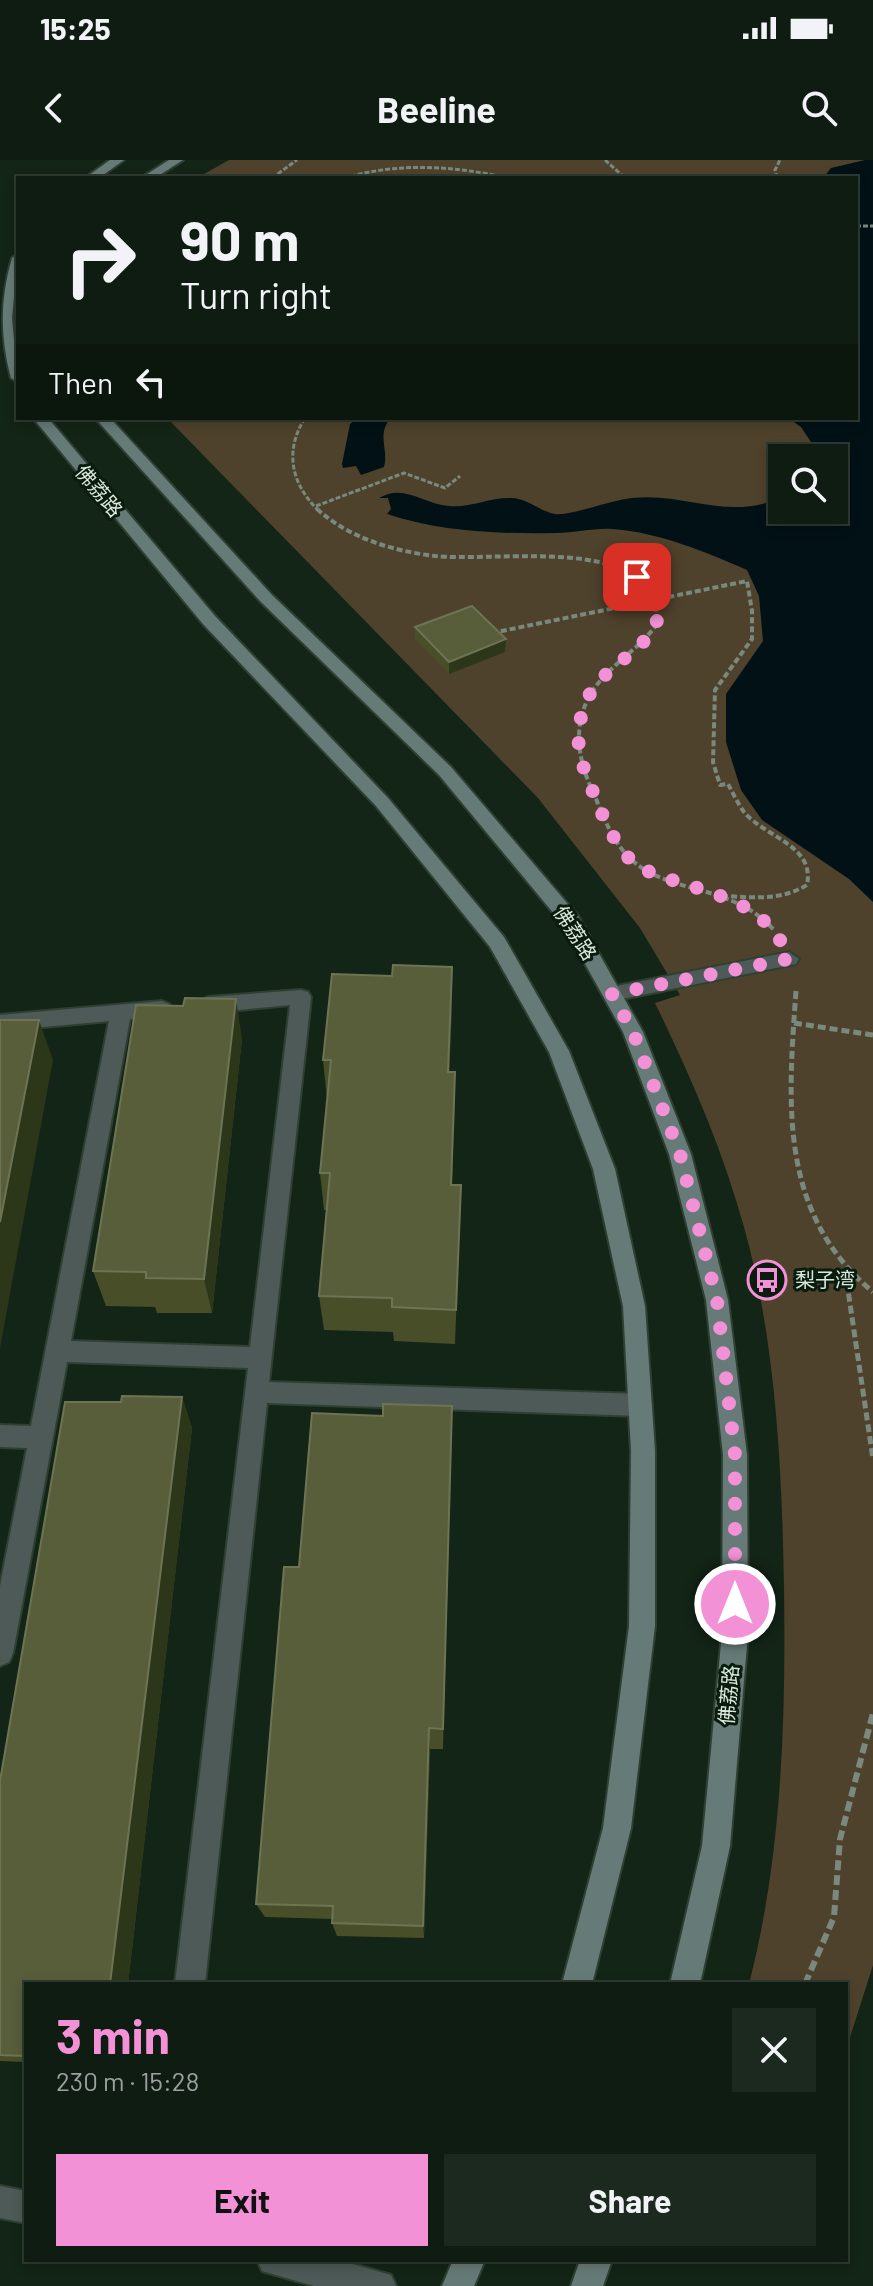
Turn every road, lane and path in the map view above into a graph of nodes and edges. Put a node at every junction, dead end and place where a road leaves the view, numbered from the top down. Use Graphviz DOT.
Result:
graph roads {
  1 [pos="118,160"];
  2 [pos="177,160"];
  3 [pos="297,160"];
  4 [pos="605,160"];
  5 [pos="94,176"];
  6 [pos="150,176"];
  7 [pos="275,176"];
  8 [pos="349,176"];
  9 [pos="499,176"];
  10 [pos="623,176"];
  11 [pos="16,266"];
  12 [pos="16,372"];
  13 [pos="42,420"];
  14 [pos="104,420"];
  15 [pos="304,420"];
  16 [pos="460,476"];
  17 [pos="315,506"];
  18 [pos="655,600"];
  19 [pos="487,634"];
  20 [pos="724,896"];
  21 [pos="789,959"];
  22 [pos="612,994"];
  23 [pos="121,1013"];
  24 [pos="0,1023"];
  25 [pos="794,1023"];
  26 [pos="873,1035"];
  27 [pos="845,1269"];
  28 [pos="873,1292"];
  29 [pos="57,1351"];
  30 [pos="260,1358"];
  31 [pos="257,1392"];
  32 [pos="640,1405"];
  33 [pos="0,1436"];
  34 [pos="41,1438"];
  35 [pos="873,1459"];
  36 [pos="0,1653"];
  37 [pos="873,1713"];
  38 [pos="190,1982"];
  39 [pos="578,1982"];
  40 [pos="685,1982"];
  41 [pos="806,1982"];
  42 [pos="0,2202"];
  43 [pos="24,2207"];
  44 [pos="281,2262"];
  45 [pos="468,2262"];
  46 [pos="595,2262"];
  47 [pos="380,2286"];
  48 [pos="458,2286"];
  49 [pos="587,2286"];
  1 -- 5 [label="main road"];
  2 -- 6 [label="main road"];
  3 -- 7 [label="path"];
  4 -- 10 [label="path"];
  8 -- 9 [label="path"];
  11 -- 12 [label="main road"];
  13 -- 32 [label="main road, 佛荔路"];
  14 -- 22 [label="main road, 佛荔路"];
  15 -- 17 [label="path"];
  16 -- 17 [label="path"];
  17 -- 18 [label="path"];
  18 -- 19 [label="path"];
  18 -- 20 [label="path"];
  18 -- 20 [label="path"];
  20 -- 21 [label="path"];
  21 -- 22 [label="street"];
  21 -- 25 [label="path"];
  22 -- 40 [label="main road, 佛荔路"];
  23 -- 24 [label="street"];
  23 -- 29 [label="street"];
  23 -- 30 [label="street"];
  25 -- 26 [label="path"];
  25 -- 27 [label="path"];
  27 -- 28 [label="path"];
  27 -- 35 [label="path"];
  29 -- 30 [label="street"];
  29 -- 34 [label="street"];
  30 -- 31 [label="street"];
  31 -- 32 [label="street"];
  31 -- 38 [label="street"];
  32 -- 39 [label="main road, 佛荔路"];
  33 -- 34 [label="street"];
  34 -- 36 [label="street"];
  37 -- 41 [label="path"];
  42 -- 43 [label="street"];
  44 -- 47 [label="street"];
  45 -- 48 [label="main road"];
  46 -- 49 [label="main road"];
}
